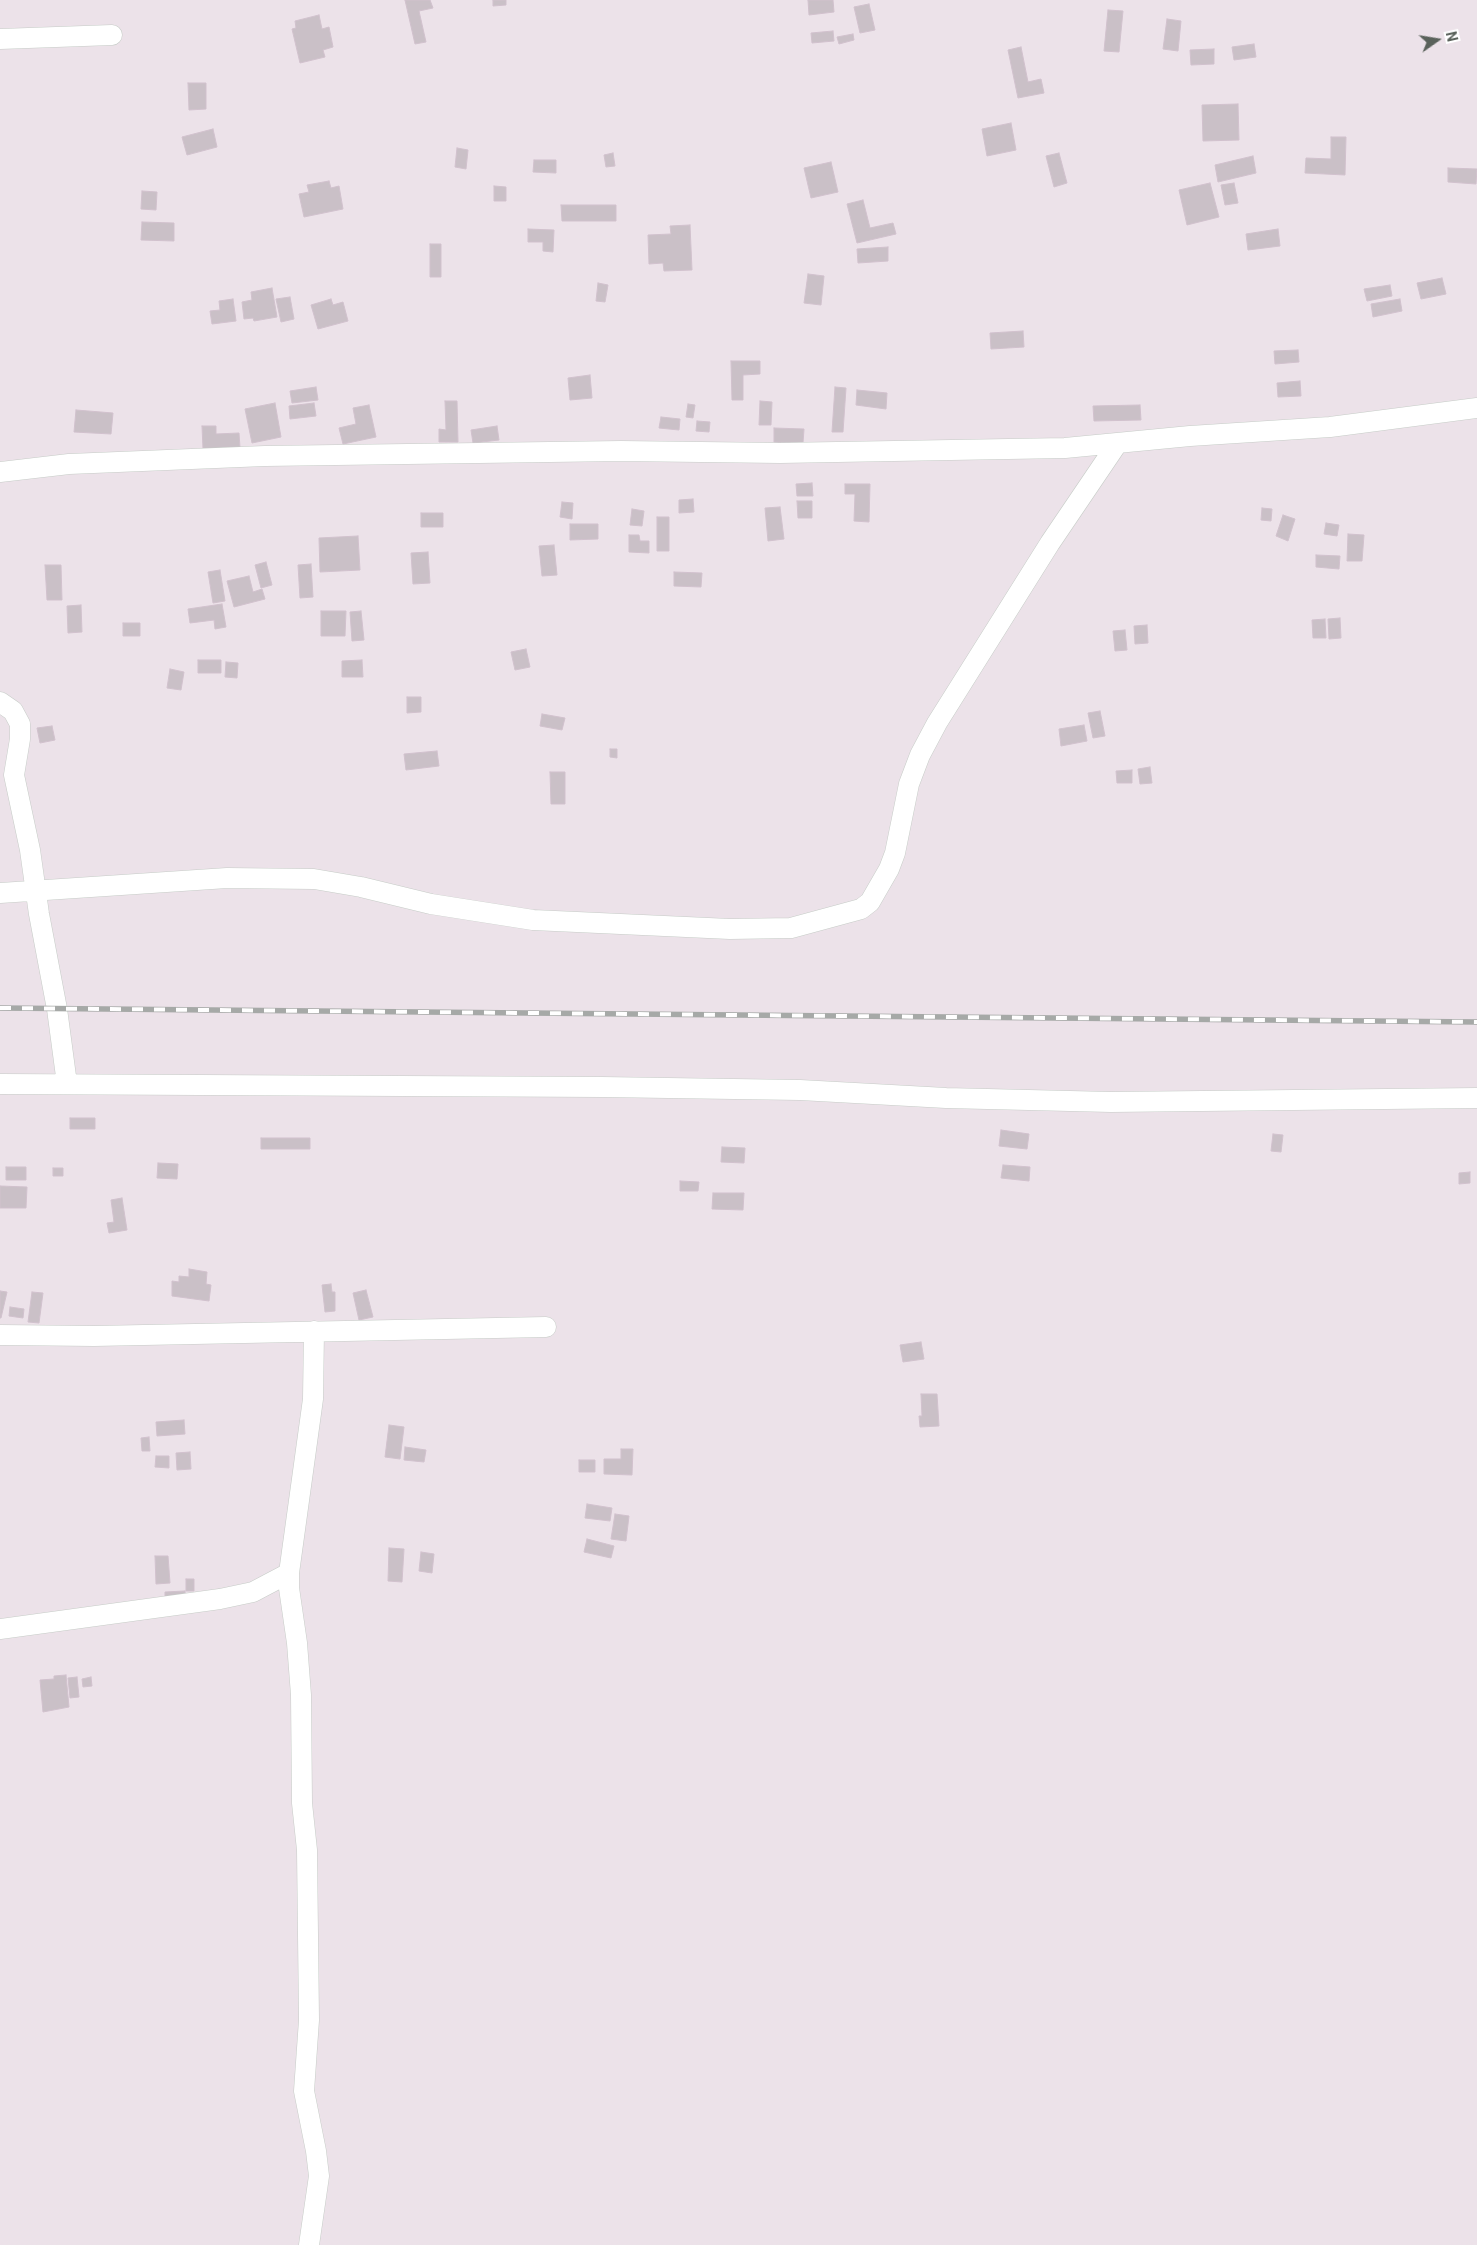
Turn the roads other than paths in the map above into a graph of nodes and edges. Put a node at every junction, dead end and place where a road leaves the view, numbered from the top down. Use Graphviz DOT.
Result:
graph roads {
  1 [pos="112,35"];
  2 [pos="0,39"];
  3 [pos="1477,408"];
  4 [pos="1117,444"];
  5 [pos="0,472"];
  6 [pos="0,702"];
  7 [pos="35,892"];
  8 [pos="0,893"];
  9 [pos="0,1084"];
  10 [pos="67,1084"];
  11 [pos="1477,1098"];
  12 [pos="546,1327"];
  13 [pos="314,1331"];
  14 [pos="0,1334"];
  15 [pos="289,1572"];
  16 [pos="0,1629"];
  17 [pos="309,2245"];
  1 -- 2 [label="street"];
  3 -- 4 [label="street"];
  4 -- 5 [label="street"];
  4 -- 7 [label="street"];
  6 -- 7 [label="street"];
  7 -- 8 [label="street"];
  7 -- 10 [label="street"];
  9 -- 10 [label="street"];
  10 -- 11 [label="street"];
  12 -- 13 [label="street"];
  13 -- 14 [label="street"];
  13 -- 15 [label="street"];
  15 -- 16 [label="street"];
  15 -- 17 [label="street"];
}
